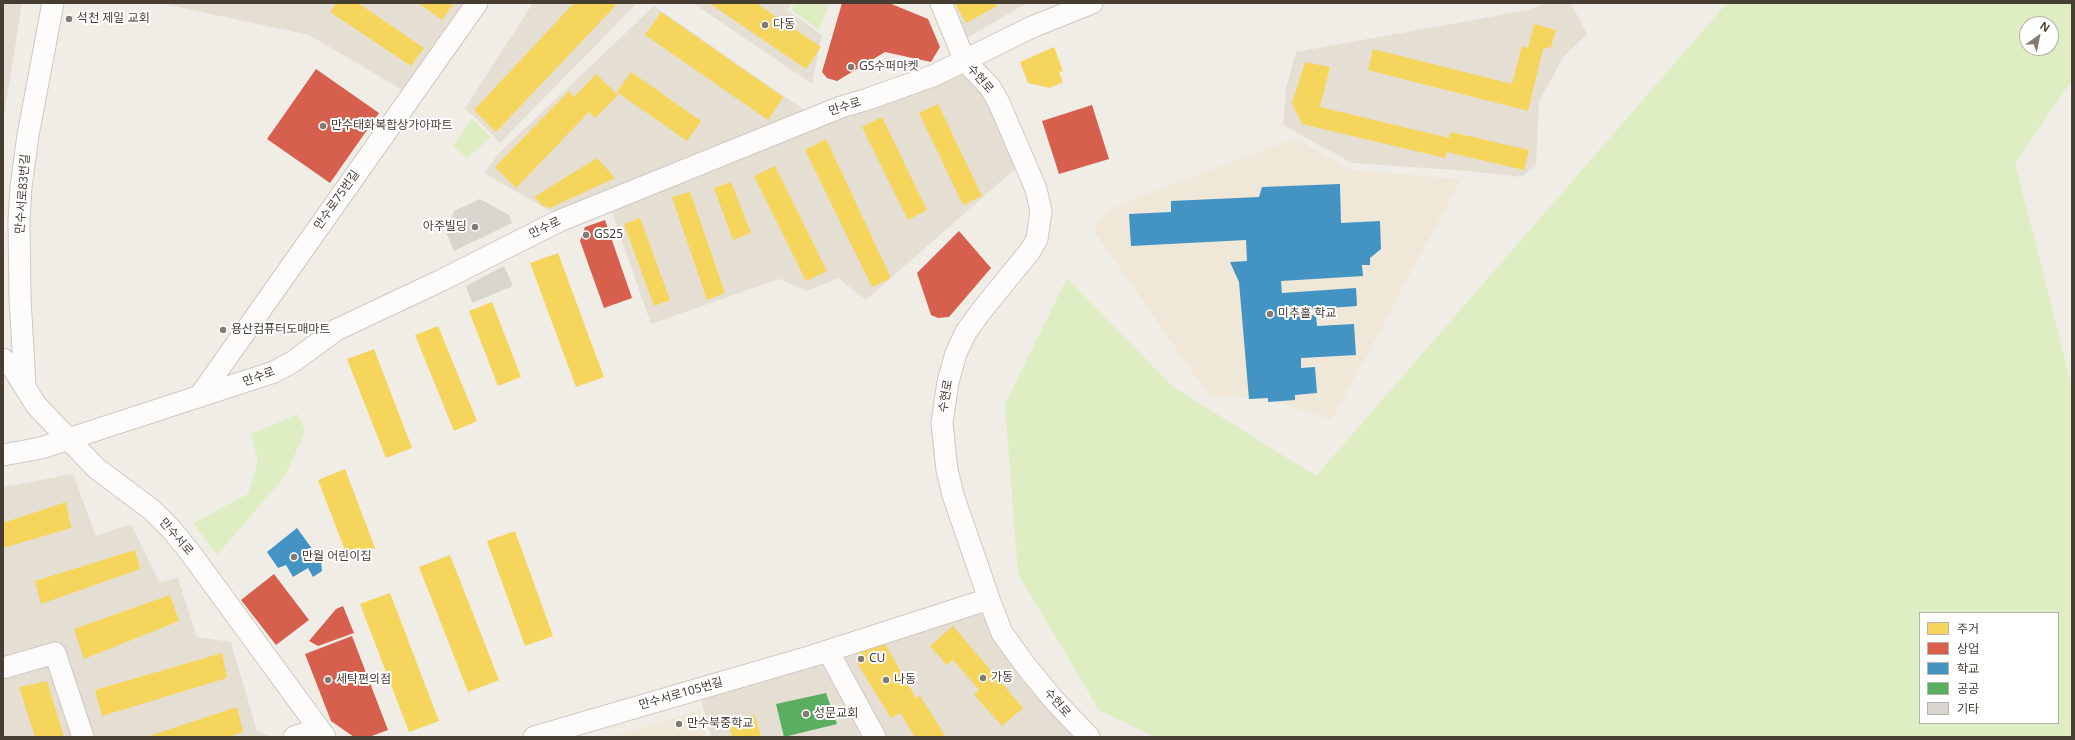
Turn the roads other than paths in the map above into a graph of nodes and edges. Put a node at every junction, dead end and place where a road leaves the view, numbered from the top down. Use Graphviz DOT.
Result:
graph roads {
  1 [pos="53,3"];
  2 [pos="477,3"];
  3 [pos="941,3"];
  4 [pos="1092,3"];
  5 [pos="965,61"];
  6 [pos="3,359"];
  7 [pos="25,388"];
  8 [pos="198,397"];
  9 [pos="68,438"];
  10 [pos="3,455"];
  11 [pos="989,600"];
  12 [pos="828,651"];
  13 [pos="3,668"];
  14 [pos="322,733"];
  15 [pos="83,737"];
  16 [pos="294,737"];
  17 [pos="534,737"];
  18 [pos="875,737"];
  19 [pos="1090,737"];
  1 -- 7 [label="street, 만수서로83번길"];
  2 -- 8 [label="street, 만수로75번길"];
  3 -- 5 [label="street"];
  4 -- 5 [label="street, 만수로"];
  5 -- 8 [label="street, 만수로"];
  5 -- 11 [label="street, 수현로"];
  6 -- 7 [label="street, 만수서로"];
  7 -- 9 [label="street, 만수서로"];
  8 -- 9 [label="street, 만수로"];
  9 -- 10 [label="street, 만수로"];
  9 -- 14 [label="street, 만수서로"];
  11 -- 12 [label="street, 만수서로105번길"];
  11 -- 19 [label="street, 수현로"];
  12 -- 17 [label="street, 만수서로105번길"];
  12 -- 18 [label="street"];
  13 -- 15 [label="street"];
  14 -- 16 [label="street"];
}
